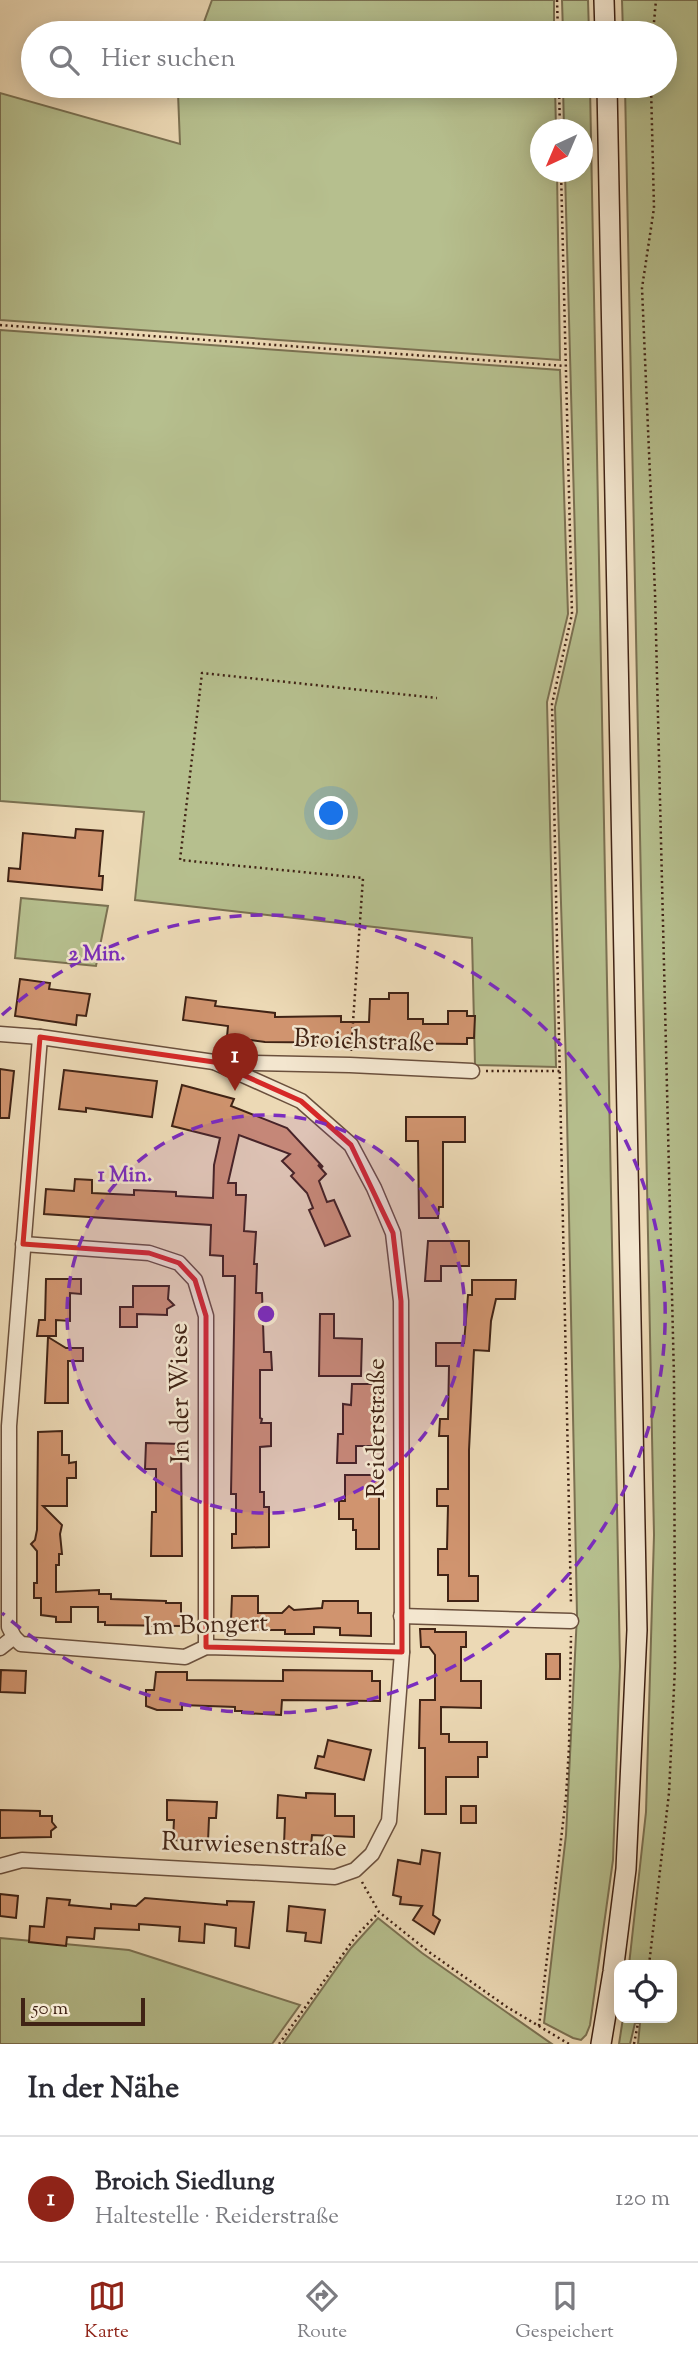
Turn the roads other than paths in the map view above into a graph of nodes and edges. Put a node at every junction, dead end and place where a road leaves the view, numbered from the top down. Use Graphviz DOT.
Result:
graph roads {
  1 [pos="604,0"];
  2 [pos="605,21"];
  3 [pos="607,98"];
  4 [pos="0,1034"];
  5 [pos="40,1037"];
  6 [pos="214,1062"];
  7 [pos="472,1071"];
  8 [pos="23,1244"];
  9 [pos="4,1426"];
  10 [pos="401,1616"];
  11 [pos="571,1621"];
  12 [pos="14,1637"];
  13 [pos="206,1647"];
  14 [pos="0,1648"];
  15 [pos="402,1651"];
  16 [pos="0,1866"];
  17 [pos="355,1870"];
  18 [pos="601,2044"];
  1 -- 2 [label="main road"];
  3 -- 18 [label="main road"];
  4 -- 5 [label="street, Broichstraße"];
  5 -- 6 [label="street, Broichstraße"];
  5 -- 8 [label="street"];
  6 -- 7 [label="street, Broichstraße"];
  6 -- 10 [label="street, Reiderstraße"];
  8 -- 9 [label="street"];
  8 -- 13 [label="street, In der Wiese"];
  9 -- 12 [label="street"];
  10 -- 11 [label="street"];
  10 -- 15 [label="street, Reiderstraße"];
  12 -- 13 [label="street, Im Bongert"];
  12 -- 14 [label="street"];
  13 -- 15 [label="street, Im Bongert"];
  15 -- 17 [label="street, Reiderstraße"];
  16 -- 17 [label="street, Rurwiesenstraße"];
}
